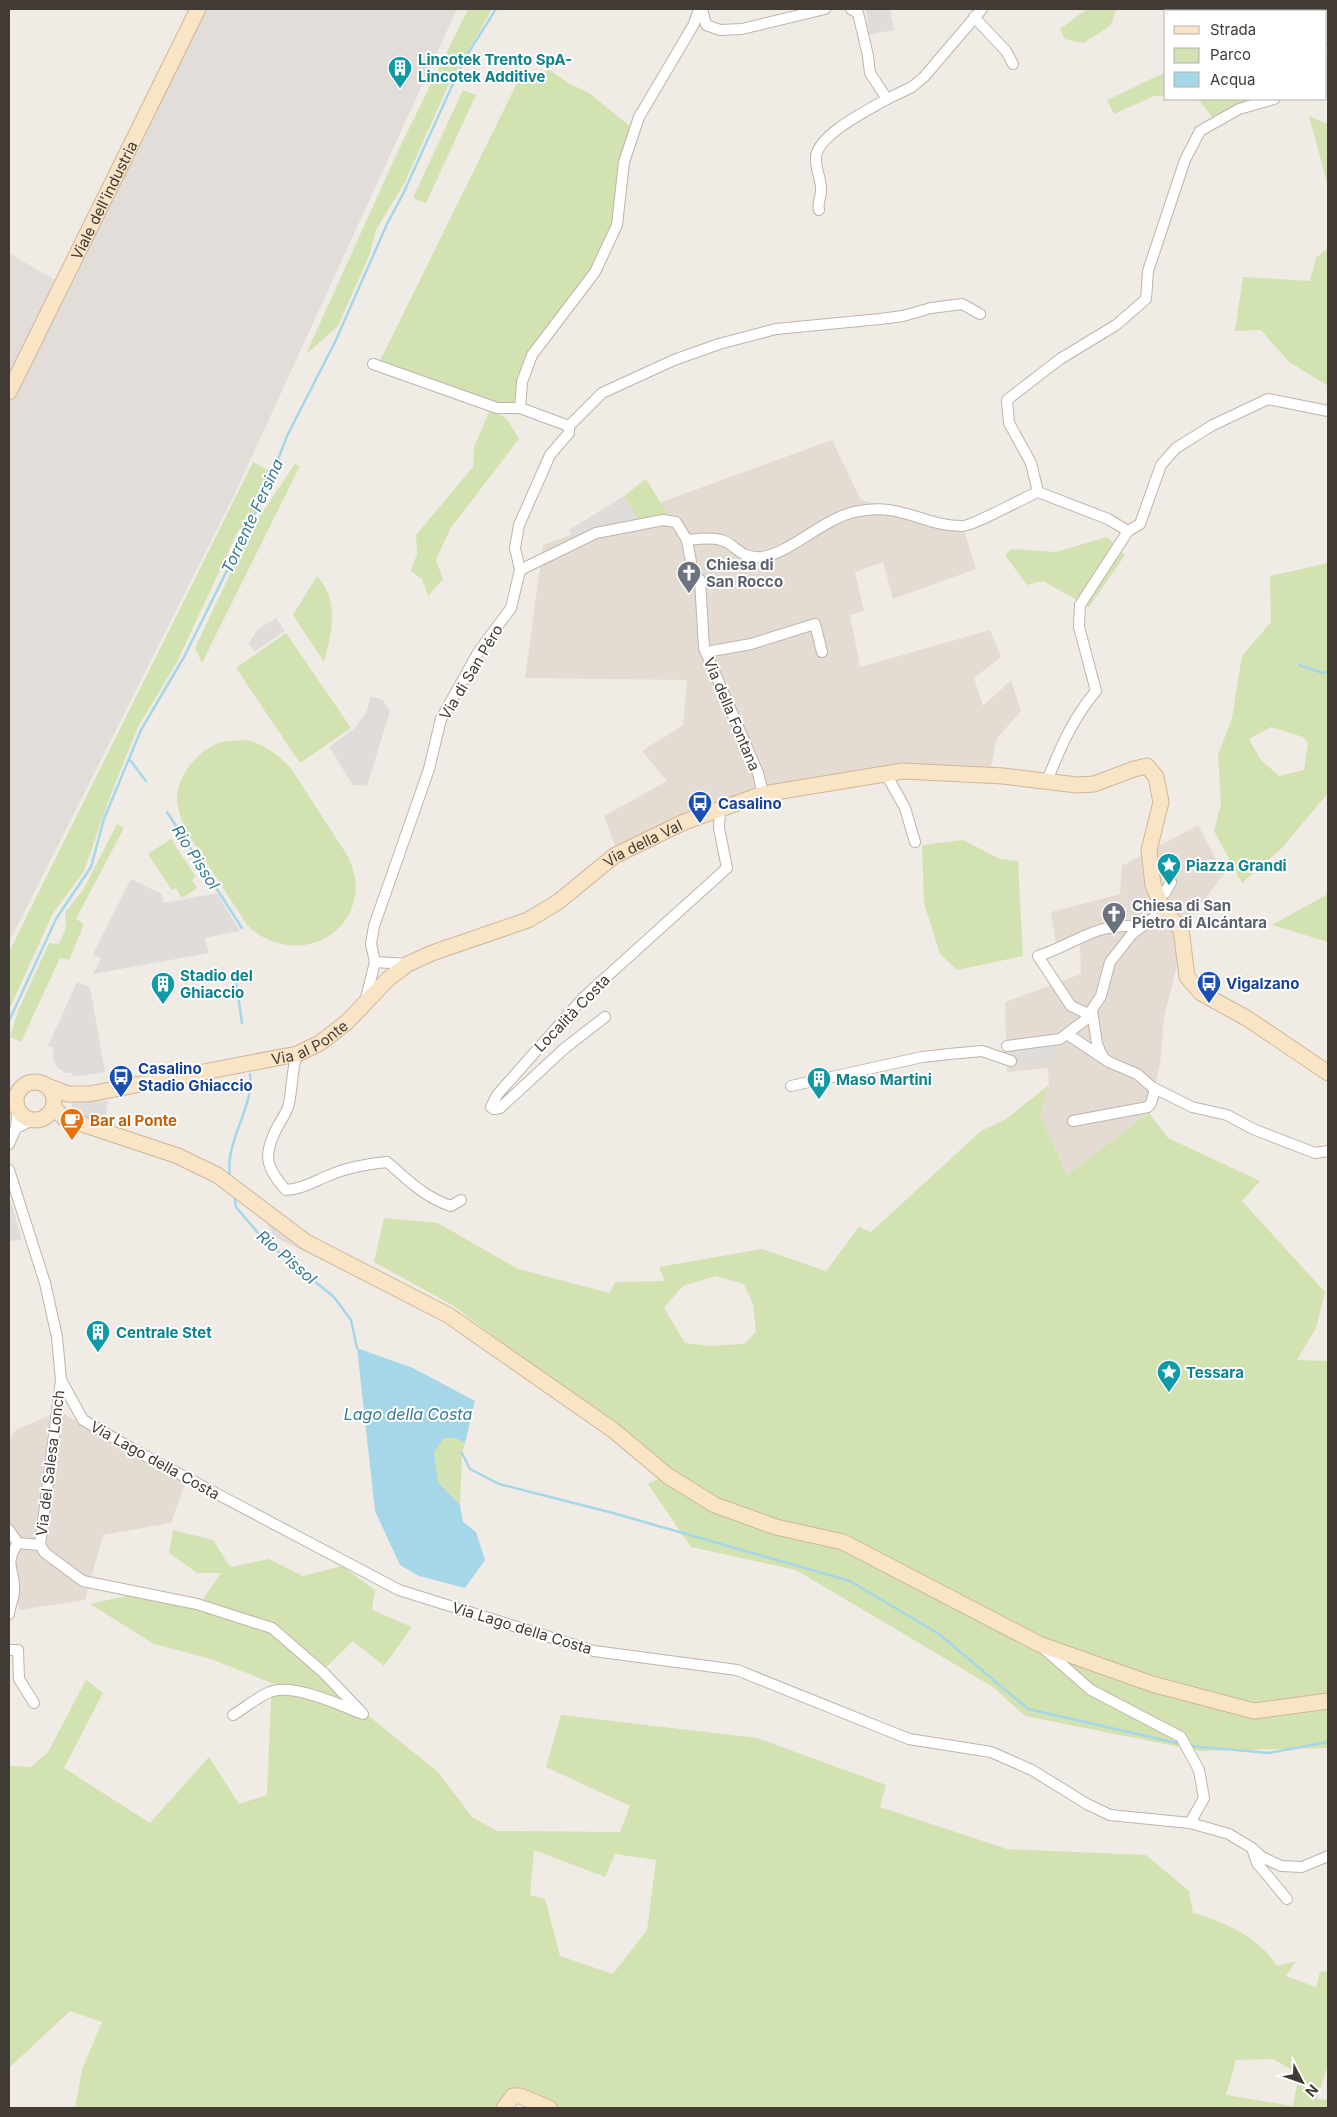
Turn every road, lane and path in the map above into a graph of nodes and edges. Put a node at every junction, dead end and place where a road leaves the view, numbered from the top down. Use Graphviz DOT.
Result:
graph roads {
  1 [pos="198,9"];
  2 [pos="701,9"];
  3 [pos="825,9"];
  4 [pos="851,9"];
  5 [pos="982,9"];
  6 [pos="974,18"];
  7 [pos="1014,64"];
  8 [pos="887,99"];
  9 [pos="1270,100"];
  10 [pos="819,210"];
  11 [pos="980,314"];
  12 [pos="373,364"];
  13 [pos="9,392"];
  14 [pos="520,408"];
  15 [pos="1328,410"];
  16 [pos="570,426"];
  17 [pos="1038,492"];
  18 [pos="1128,531"];
  19 [pos="687,540"];
  20 [pos="520,570"];
  21 [pos="706,652"];
  22 [pos="822,652"];
  23 [pos="886,774"];
  24 [pos="1047,781"];
  25 [pos="763,794"];
  26 [pos="720,810"];
  27 [pos="915,842"];
  28 [pos="1171,882"];
  29 [pos="1159,901"];
  30 [pos="1139,927"];
  31 [pos="408,964"];
  32 [pos="374,966"];
  33 [pos="388,979"];
  34 [pos="365,1002"];
  35 [pos="1090,1012"];
  36 [pos="605,1017"];
  37 [pos="1067,1034"];
  38 [pos="1007,1046"];
  39 [pos="298,1054"];
  40 [pos="1102,1056"];
  41 [pos="1011,1061"];
  42 [pos="1328,1073"];
  43 [pos="47,1086"];
  44 [pos="791,1086"];
  45 [pos="1155,1089"];
  46 [pos="68,1094"];
  47 [pos="15,1096"];
  48 [pos="54,1105"];
  49 [pos="37,1119"];
  50 [pos="1073,1121"];
  51 [pos="80,1124"];
  52 [pos="16,1128"];
  53 [pos="9,1144"];
  54 [pos="1328,1151"];
  55 [pos="9,1170"];
  56 [pos="461,1200"];
  57 [pos="61,1380"];
  58 [pos="9,1530"];
  59 [pos="18,1543"];
  60 [pos="40,1545"];
  61 [pos="9,1614"];
  62 [pos="1039,1644"];
  63 [pos="9,1650"];
  64 [pos="1328,1701"];
  65 [pos="34,1703"];
  66 [pos="233,1715"];
  67 [pos="1190,1823"];
  68 [pos="1252,1848"];
  69 [pos="1328,1856"];
  70 [pos="1287,1899"];
  71 [pos="504,2108"];
  72 [pos="549,2108"];
  1 -- 13 [label="street, Viale dell'industria"];
  2 -- 3 [label="street"];
  2 -- 14 [label="street"];
  4 -- 8 [label="street"];
  5 -- 6 [label="street"];
  6 -- 7 [label="street"];
  6 -- 8 [label="street"];
  8 -- 10 [label="street"];
  9 -- 17 [label="street"];
  11 -- 16 [label="street"];
  12 -- 14 [label="street"];
  14 -- 16 [label="street"];
  15 -- 18 [label="street"];
  16 -- 20 [label="street"];
  17 -- 18 [label="street"];
  17 -- 19 [label="street"];
  18 -- 24 [label="street"];
  19 -- 20 [label="street, Via della Fontana"];
  19 -- 21 [label="street, Via della Fontana"];
  20 -- 32 [label="street, Via di San Péro"];
  21 -- 22 [label="street"];
  21 -- 25 [label="street, Via della Fontana"];
  23 -- 24 [label="street, Via della Val"];
  23 -- 25 [label="street, Via della Val"];
  23 -- 27 [label="street"];
  24 -- 29 [label="street, Via della Val"];
  25 -- 26 [label="street, Via della Val"];
  26 -- 31 [label="street, Via della Val"];
  26 -- 36 [label="street, Località Costa"];
  28 -- 29 [label="street"];
  29 -- 30 [label="street"];
  29 -- 42 [label="street"];
  30 -- 35 [label="street"];
  30 -- 35 [label="street"];
  31 -- 32 [label="street"];
  31 -- 33 [label="street, Via al Ponte"];
  32 -- 33 [label="street"];
  32 -- 34 [label="street"];
  33 -- 34 [label="street, Via al Ponte"];
  34 -- 39 [label="street, Via al Ponte"];
  35 -- 37 [label="street"];
  35 -- 40 [label="street"];
  37 -- 38 [label="street"];
  37 -- 40 [label="street"];
  39 -- 46 [label="street, Via al Ponte"];
  39 -- 56 [label="street"];
  40 -- 45 [label="street"];
  41 -- 44 [label="street"];
  43 -- 46 [label="street, Via al Ponte"];
  43 -- 47 [label="street"];
  43 -- 48 [label="street"];
  45 -- 50 [label="street"];
  45 -- 54 [label="street"];
  46 -- 48 [label="street, Via al Ponte"];
  47 -- 49 [label="street"];
  47 -- 52 [label="street"];
  48 -- 49 [label="street"];
  48 -- 51 [label="street"];
  49 -- 51 [label="street"];
  49 -- 52 [label="street"];
  51 -- 62 [label="street"];
  52 -- 53 [label="street"];
  55 -- 57 [label="street, Via del Salesa Lonch"];
  57 -- 60 [label="street, Via del Salesa Lonch"];
  57 -- 67 [label="street, Via Lago della Costa"];
  58 -- 59 [label="street"];
  59 -- 60 [label="street"];
  59 -- 61 [label="street"];
  60 -- 66 [label="street, Via del Salesa Lonch"];
  62 -- 64 [label="street"];
  62 -- 67 [label="street"];
  63 -- 65 [label="street"];
  67 -- 68 [label="street, Via Lago della Costa"];
  68 -- 69 [label="street, Via Lago della Costa"];
  68 -- 70 [label="street"];
  71 -- 72 [label="street"];
}
